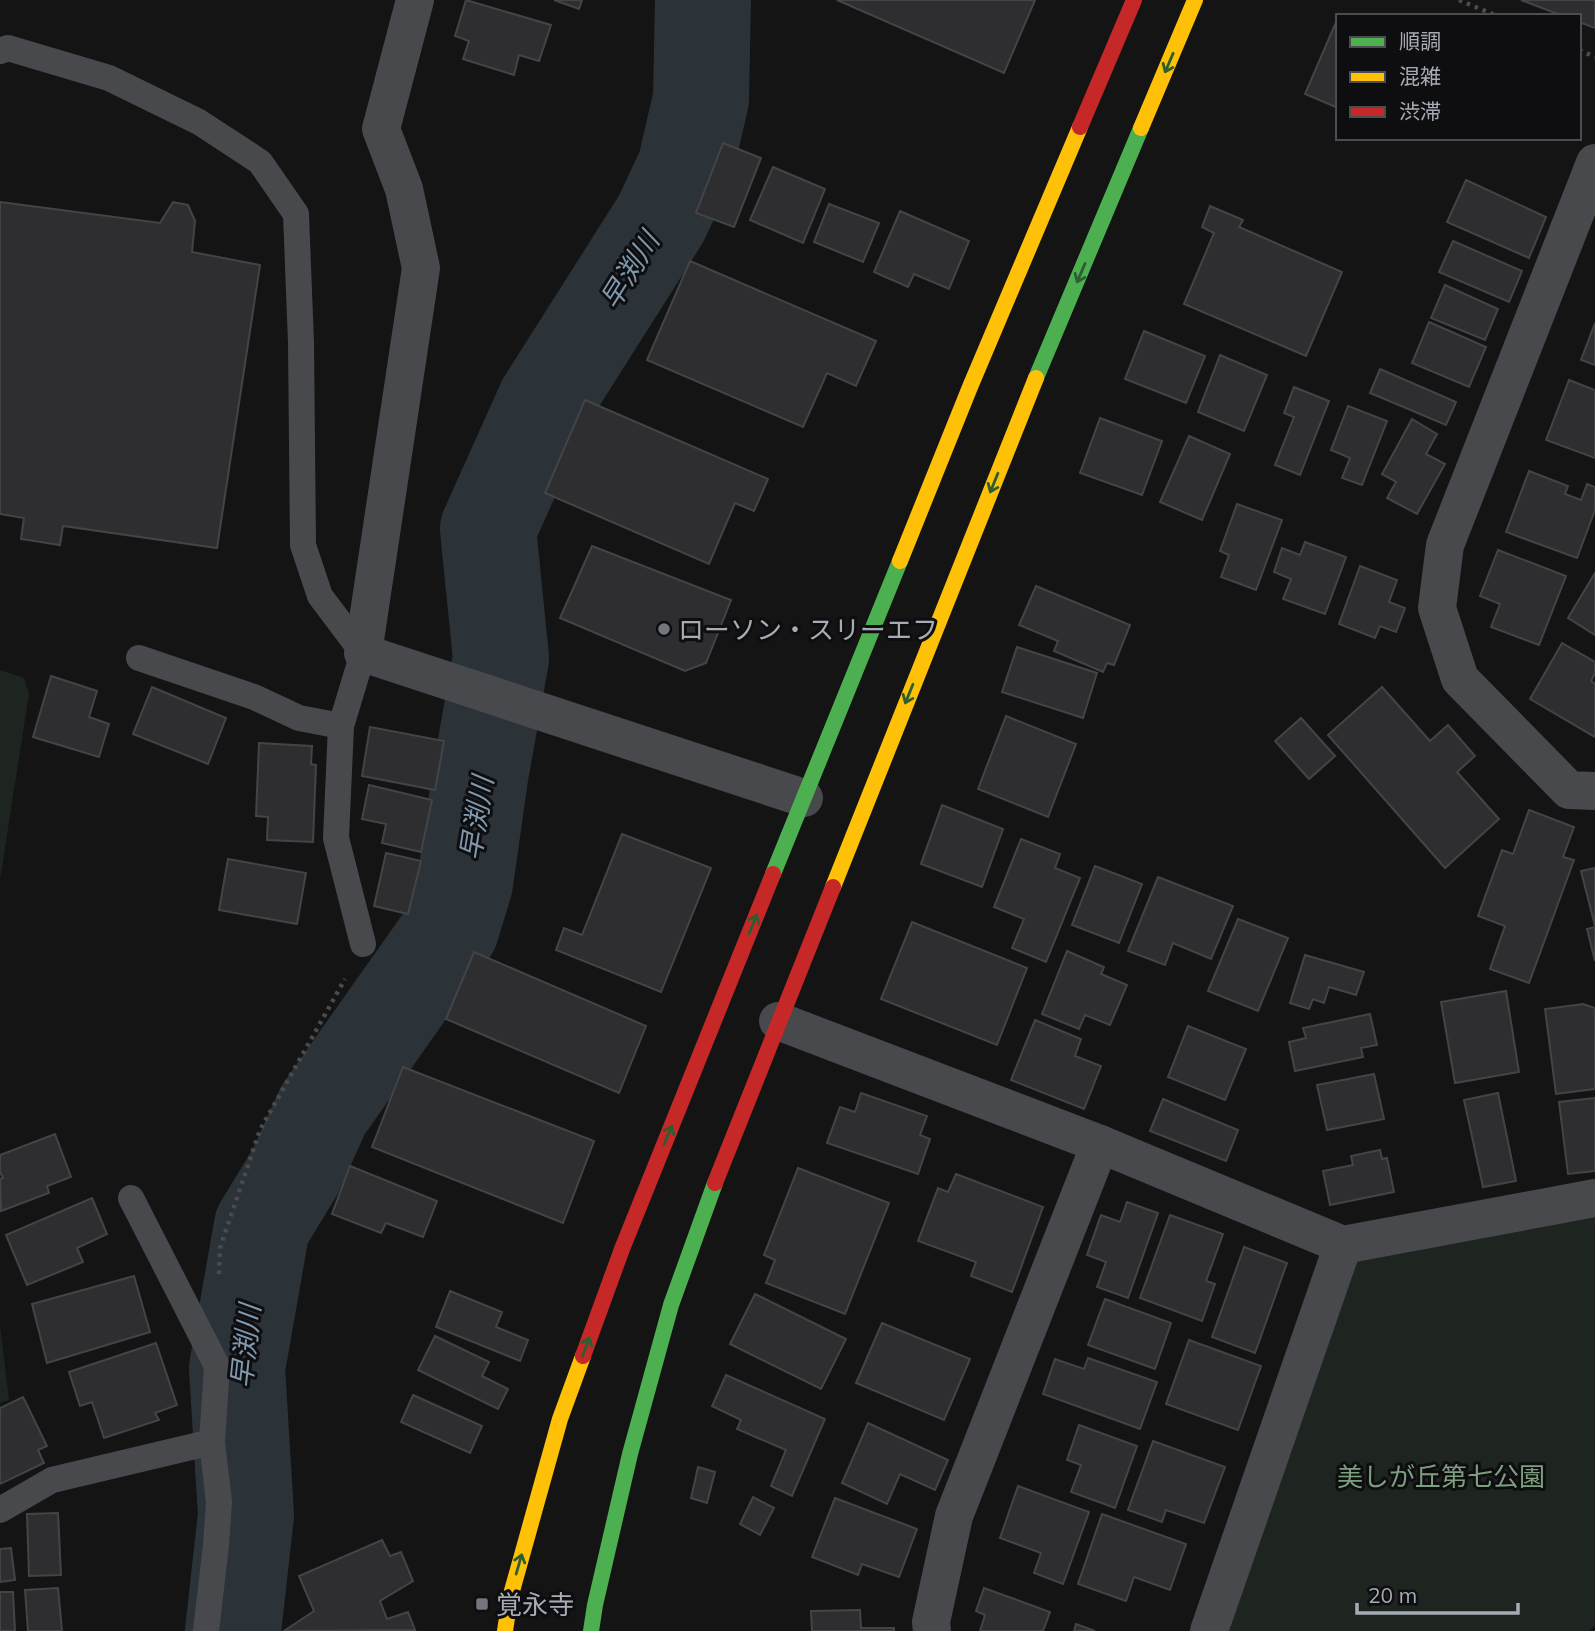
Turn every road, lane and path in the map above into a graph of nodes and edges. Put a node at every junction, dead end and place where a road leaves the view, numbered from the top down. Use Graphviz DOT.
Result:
graph roads {
  1 [pos="415,0"];
  2 [pos="1134,0"];
  3 [pos="1195,0"];
  4 [pos="1459,0"];
  5 [pos="1492,14"];
  6 [pos="0,51"];
  7 [pos="1595,163"];
  8 [pos="363,653"];
  9 [pos="139,657"];
  10 [pos="341,726"];
  11 [pos="1595,791"];
  12 [pos="804,798"];
  13 [pos="363,944"];
  14 [pos="778,1020"];
  15 [pos="1100,1144"];
  16 [pos="131,1198"];
  17 [pos="1595,1198"];
  18 [pos="1343,1245"];
  19 [pos="219,1274"];
  20 [pos="212,1442"];
  21 [pos="0,1510"];
  22 [pos="206,1631"];
  23 [pos="505,1631"];
  24 [pos="591,1631"];
  25 [pos="932,1631"];
  26 [pos="1209,1631"];
  1 -- 8 [label="street"];
  2 -- 12 [label="main road"];
  3 -- 14 [label="main road, one-way"];
  4 -- 5 [label="path"];
  6 -- 8 [label="lane"];
  7 -- 11 [label="street"];
  8 -- 10 [label="lane"];
  8 -- 12 [label="street"];
  9 -- 10 [label="lane"];
  10 -- 13 [label="lane"];
  23 -- 12 [label="main road, one-way"];
  13 -- 19 [label="path"];
  14 -- 15 [label="street"];
  14 -- 24 [label="main road"];
  15 -- 18 [label="street"];
  15 -- 25 [label="street"];
  16 -- 20 [label="lane"];
  17 -- 18 [label="street"];
  18 -- 26 [label="street"];
  20 -- 21 [label="lane"];
  20 -- 22 [label="lane"];
}
